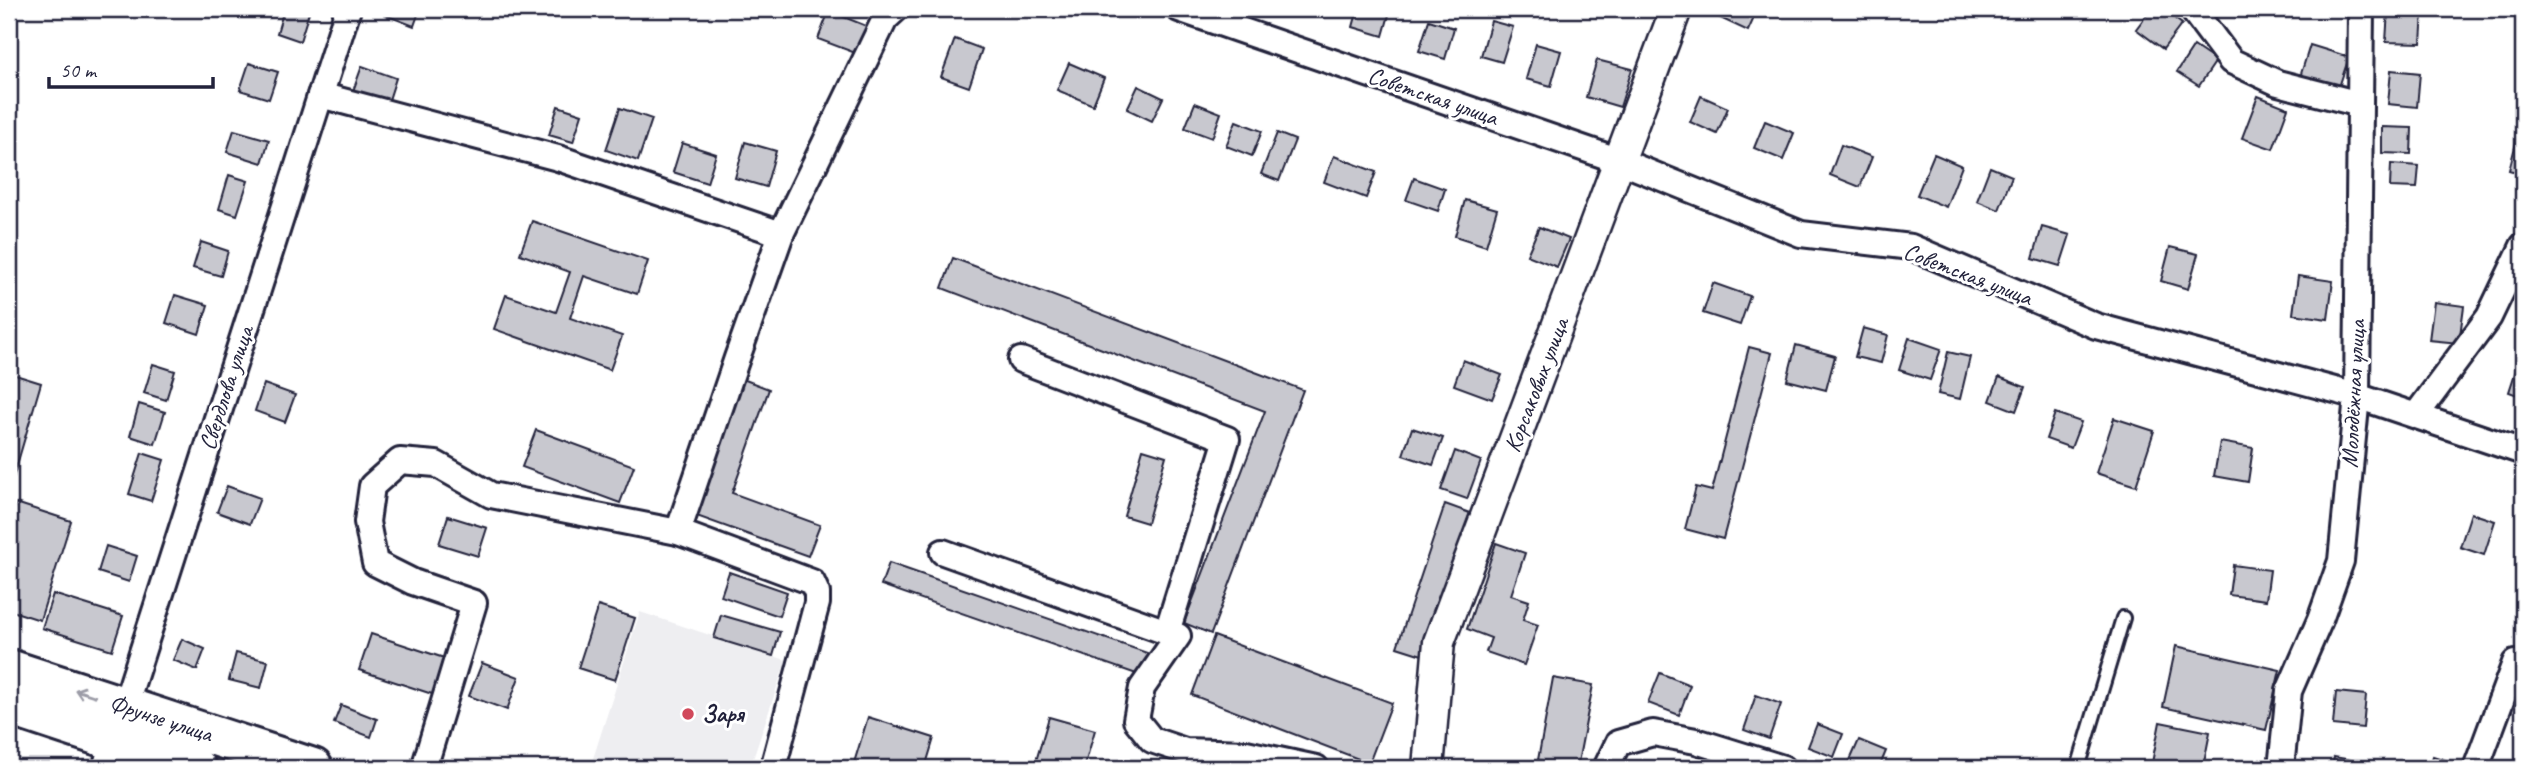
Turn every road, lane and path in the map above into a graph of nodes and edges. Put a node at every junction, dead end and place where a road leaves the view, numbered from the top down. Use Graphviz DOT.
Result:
graph roads {
  1 [pos="348,9"];
  2 [pos="896,9"];
  3 [pos="1179,9"];
  4 [pos="1676,9"];
  5 [pos="2192,9"];
  6 [pos="2361,9"];
  7 [pos="320,95"];
  8 [pos="2360,104"];
  9 [pos="1620,161"];
  10 [pos="782,234"];
  11 [pos="2523,246"];
  12 [pos="1021,360"];
  13 [pos="2357,396"];
  14 [pos="2417,414"];
  15 [pos="2523,452"];
  16 [pos="678,533"];
  17 [pos="943,552"];
  18 [pos="2123,618"];
  19 [pos="1167,632"];
  20 [pos="2515,663"];
  21 [pos="9,668"];
  22 [pos="9,706"];
  23 [pos="114,738"];
  24 [pos="196,768"];
  25 [pos="313,768"];
  26 [pos="424,768"];
  27 [pos="773,768"];
  28 [pos="1316,768"];
  29 [pos="1428,768"];
  30 [pos="1606,768"];
  31 [pos="1783,768"];
  32 [pos="2078,768"];
  33 [pos="2281,768"];
  34 [pos="2476,768"];
  1 -- 7 [label="street, Свердлова улица"];
  2 -- 10 [label="street"];
  3 -- 9 [label="street, Советская улица"];
  4 -- 9 [label="street, Корсаковых улица"];
  5 -- 8 [label="street"];
  6 -- 8 [label="street, Молодёжная улица"];
  7 -- 10 [label="street"];
  7 -- 23 [label="street, Свердлова улица"];
  8 -- 13 [label="street, Молодёжная улица"];
  9 -- 13 [label="street, Советская улица"];
  9 -- 29 [label="street, Корсаковых улица"];
  10 -- 16 [label="street"];
  11 -- 14 [label="street"];
  12 -- 19 [label="street"];
  13 -- 14 [label="street, Советская улица"];
  13 -- 33 [label="street, Молодёжная улица"];
  14 -- 15 [label="street, Советская улица"];
  16 -- 26 [label="street"];
  16 -- 27 [label="street"];
  17 -- 19 [label="street"];
  18 -- 32 [label="lane"];
  19 -- 28 [label="street"];
  20 -- 34 [label="street"];
  23 -- 21 [label="main road, Фрунзе улица, one-way"];
  22 -- 23 [label="main road, Фрунзе улица"];
  23 -- 24 [label="main road, Фрунзе улица"];
  23 -- 25 [label="main road, Фрунзе улица"];
  30 -- 31 [label="street"];
}
